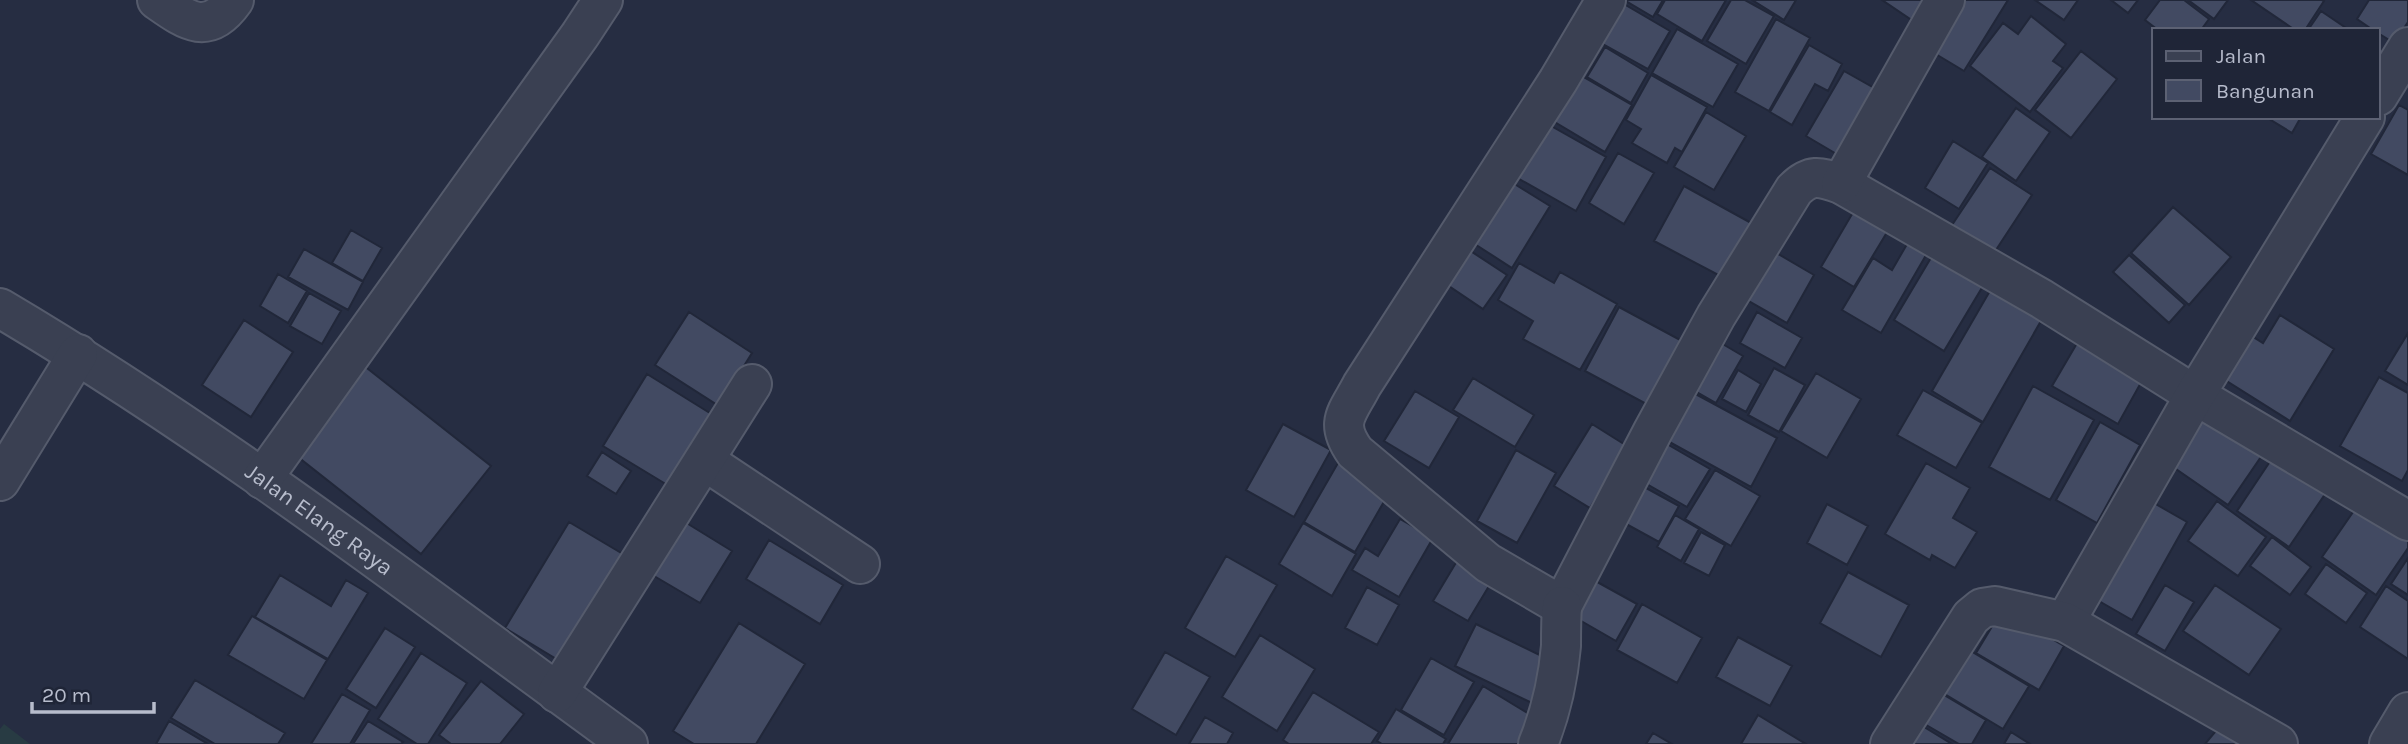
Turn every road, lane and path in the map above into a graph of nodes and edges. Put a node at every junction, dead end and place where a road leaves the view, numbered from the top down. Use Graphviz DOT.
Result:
graph roads {
  1 [pos="157,0"];
  2 [pos="234,0"];
  3 [pos="603,0"];
  4 [pos="1606,0"];
  5 [pos="1945,0"];
  6 [pos="2408,47"];
  7 [pos="2380,93"];
  8 [pos="2364,119"];
  9 [pos="1841,184"];
  10 [pos="0,309"];
  11 [pos="78,354"];
  12 [pos="752,384"];
  13 [pos="2195,395"];
  14 [pos="705,461"];
  15 [pos="262,479"];
  16 [pos="0,481"];
  17 [pos="2408,521"];
  18 [pos="860,564"];
  19 [pos="1562,606"];
  20 [pos="2065,622"];
  21 [pos="557,693"];
  22 [pos="2408,712"];
  23 [pos="628,744"];
  24 [pos="1538,744"];
  25 [pos="1890,744"];
  26 [pos="2278,744"];
  27 [pos="2389,744"];
  1 -- 2 [label="street"];
  3 -- 15 [label="street"];
  4 -- 19 [label="street"];
  5 -- 9 [label="street"];
  6 -- 7 [label="street"];
  8 -- 13 [label="street"];
  9 -- 13 [label="street"];
  9 -- 19 [label="street"];
  10 -- 11 [label="street, Jalan Elang Raya"];
  11 -- 15 [label="street, Jalan Elang Raya"];
  11 -- 16 [label="street"];
  12 -- 14 [label="street"];
  13 -- 17 [label="street"];
  13 -- 20 [label="street"];
  14 -- 18 [label="street"];
  14 -- 21 [label="street"];
  15 -- 21 [label="street, Jalan Elang Raya"];
  19 -- 24 [label="street"];
  20 -- 25 [label="street"];
  20 -- 26 [label="street"];
  21 -- 23 [label="street, Jalan Elang Raya"];
  22 -- 27 [label="street"];
}
